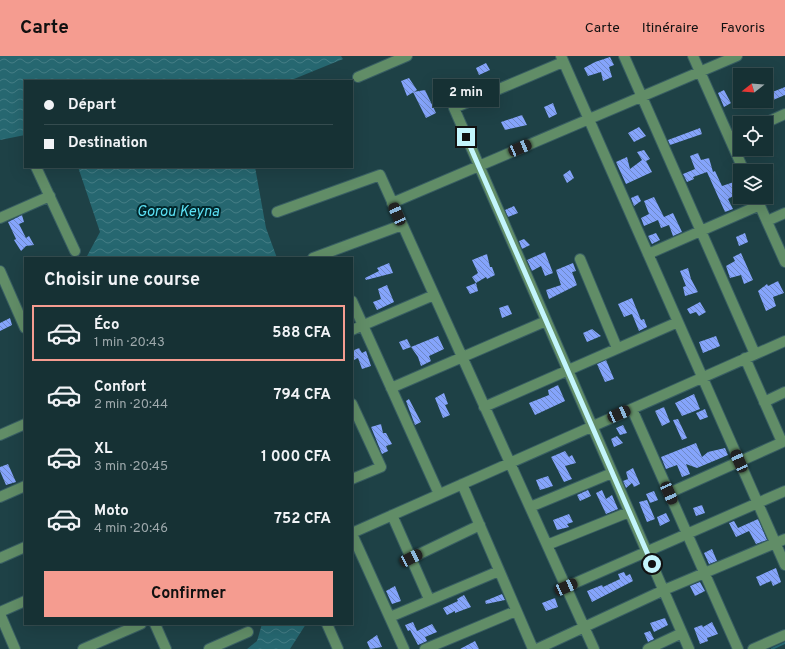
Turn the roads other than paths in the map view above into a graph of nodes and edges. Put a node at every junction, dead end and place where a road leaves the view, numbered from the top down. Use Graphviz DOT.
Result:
graph roads {
  1 [pos="407,56"];
  2 [pos="624,56"];
  3 [pos="693,56"];
  4 [pos="737,56"];
  5 [pos="562,59"];
  6 [pos="700,72"];
  7 [pos="358,77"];
  8 [pos="642,97"];
  9 [pos="785,114"];
  10 [pos="588,119"];
  11 [pos="773,119"];
  12 [pos="733,136"];
  13 [pos="730,138"];
  14 [pos="741,164"];
  15 [pos="479,166"];
  16 [pos="36,168"];
  17 [pos="50,196"];
  18 [pos="392,203"];
  19 [pos="752,204"];
  20 [pos="759,204"];
  21 [pos="277,212"];
  22 [pos="785,213"];
  23 [pos="0,218"];
  24 [pos="767,221"];
  25 [pos="402,225"];
  26 [pos="701,231"];
  27 [pos="75,251"];
  28 [pos="648,254"];
  29 [pos="332,255"];
  30 [pos="319,257"];
  31 [pos="580,259"];
  32 [pos="785,262"];
  33 [pos="0,271"];
  34 [pos="434,295"];
  35 [pos="353,303"];
  36 [pos="546,321"];
  37 [pos="678,322"];
  38 [pos="24,326"];
  39 [pos="363,326"];
  40 [pos="353,330"];
  41 [pos="785,341"];
  42 [pos="617,348"];
  43 [pos="755,354"];
  44 [pos="462,357"];
  45 [pos="745,358"];
  46 [pos="568,370"];
  47 [pos="702,377"];
  48 [pos="391,388"];
  49 [pos="785,392"];
  50 [pos="764,402"];
  51 [pos="353,406"];
  52 [pos="484,407"];
  53 [pos="632,408"];
  54 [pos="24,424"];
  55 [pos="592,426"];
  56 [pos="0,435"];
  57 [pos="784,441"];
  58 [pos="739,461"];
  59 [pos="510,463"];
  60 [pos="612,472"];
  61 [pos="353,479"];
  62 [pos="462,484"];
  63 [pos="24,486"];
  64 [pos="785,491"];
  65 [pos="669,493"];
  66 [pos="439,494"];
  67 [pos="0,497"];
  68 [pos="758,503"];
  69 [pos="530,508"];
  70 [pos="629,512"];
  71 [pos="392,515"];
  72 [pos="480,525"];
  73 [pos="353,534"];
  74 [pos="687,534"];
  75 [pos="353,536"];
  76 [pos="780,541"];
  77 [pos="547,545"];
  78 [pos="24,547"];
  79 [pos="647,551"];
  80 [pos="0,558"];
  81 [pos="411,558"];
  82 [pos="785,565"];
  83 [pos="499,570"];
  84 [pos="705,574"];
  85 [pos="566,587"];
  86 [pos="664,590"];
  87 [pos="429,599"];
  88 [pos="24,601"];
  89 [pos="516,611"];
  90 [pos="0,613"];
  91 [pos="390,617"];
  92 [pos="139,625"];
  93 [pos="155,625"];
  94 [pos="327,625"];
  95 [pos="584,627"];
  96 [pos="248,632"];
  97 [pos="682,633"];
  98 [pos="785,635"];
  99 [pos="106,644"];
  100 [pos="15,649"];
  101 [pos="84,649"];
  102 [pos="166,649"];
  103 [pos="209,649"];
  104 [pos="338,649"];
  105 [pos="404,649"];
  106 [pos="425,649"];
  107 [pos="533,649"];
  108 [pos="537,649"];
  109 [pos="594,649"];
  110 [pos="648,649"];
  111 [pos="689,649"];
  112 [pos="738,649"];
  113 [pos="753,649"];
  1 -- 7 [label="street"];
  2 -- 8 [label="street"];
  3 -- 6 [label="street"];
  4 -- 6 [label="street"];
  5 -- 10 [label="street"];
  5 -- 15 [label="street"];
  6 -- 8 [label="street"];
  6 -- 13 [label="street"];
  8 -- 10 [label="street"];
  8 -- 26 [label="street"];
  9 -- 11 [label="street"];
  10 -- 15 [label="street"];
  10 -- 28 [label="street"];
  12 -- 13 [label="street"];
  13 -- 14 [label="street"];
  15 -- 18 [label="street"];
  15 -- 36 [label="street"];
  16 -- 17 [label="street"];
  17 -- 23 [label="street"];
  17 -- 27 [label="street"];
  18 -- 21 [label="street"];
  18 -- 25 [label="street"];
  19 -- 26 [label="street"];
  20 -- 24 [label="street"];
  22 -- 24 [label="street"];
  24 -- 32 [label="street"];
  25 -- 29 [label="street"];
  25 -- 34 [label="street"];
  26 -- 28 [label="street"];
  26 -- 43 [label="street"];
  28 -- 37 [label="street"];
  29 -- 30 [label="street"];
  31 -- 42 [label="street"];
  33 -- 38 [label="street"];
  34 -- 39 [label="street"];
  34 -- 44 [label="street"];
  35 -- 39 [label="street"];
  36 -- 44 [label="street"];
  36 -- 46 [label="street"];
  37 -- 42 [label="street"];
  37 -- 47 [label="street"];
  39 -- 40 [label="street"];
  39 -- 48 [label="street"];
  41 -- 43 [label="street"];
  42 -- 46 [label="street"];
  43 -- 45 [label="street"];
  44 -- 48 [label="street"];
  44 -- 52 [label="street"];
  45 -- 47 [label="street"];
  45 -- 50 [label="street"];
  46 -- 52 [label="street"];
  46 -- 55 [label="street"];
  47 -- 53 [label="street"];
  47 -- 58 [label="street"];
  48 -- 66 [label="street"];
  49 -- 50 [label="street"];
  50 -- 57 [label="street"];
  51 -- 61 [label="street"];
  52 -- 59 [label="street"];
  53 -- 55 [label="street"];
  53 -- 65 [label="street"];
  54 -- 56 [label="street"];
  55 -- 59 [label="street"];
  55 -- 60 [label="street"];
  57 -- 58 [label="street"];
  58 -- 65 [label="street"];
  58 -- 68 [label="street"];
  59 -- 62 [label="street"];
  59 -- 69 [label="street"];
  60 -- 69 [label="street"];
  60 -- 70 [label="street"];
  62 -- 66 [label="street"];
  62 -- 72 [label="street"];
  63 -- 67 [label="street"];
  64 -- 68 [label="street"];
  65 -- 74 [label="street"];
  66 -- 71 [label="street"];
  68 -- 74 [label="street"];
  68 -- 76 [label="street"];
  69 -- 77 [label="street"];
  70 -- 77 [label="street"];
  70 -- 79 [label="street"];
  71 -- 73 [label="street"];
  71 -- 81 [label="street"];
  72 -- 81 [label="street"];
  72 -- 83 [label="street"];
  74 -- 79 [label="street"];
  74 -- 84 [label="street"];
  75 -- 91 [label="street"];
  76 -- 82 [label="street"];
  76 -- 84 [label="street"];
  77 -- 85 [label="street"];
  78 -- 80 [label="street"];
  79 -- 85 [label="street"];
  79 -- 86 [label="street"];
  81 -- 87 [label="street"];
  83 -- 87 [label="street"];
  83 -- 89 [label="street"];
  84 -- 86 [label="street"];
  84 -- 112 [label="street"];
  85 -- 95 [label="street"];
  86 -- 95 [label="street"];
  86 -- 97 [label="street"];
  87 -- 91 [label="street"];
  88 -- 90 [label="street"];
  89 -- 106 [label="street"];
  89 -- 107 [label="street"];
  90 -- 100 [label="street"];
  91 -- 105 [label="street"];
  92 -- 99 [label="street"];
  93 -- 102 [label="street"];
  94 -- 104 [label="street"];
  95 -- 108 [label="street"];
  95 -- 109 [label="street"];
  96 -- 103 [label="street"];
  97 -- 110 [label="street"];
  97 -- 111 [label="street"];
  98 -- 113 [label="street"];
  99 -- 101 [label="street"];
}
